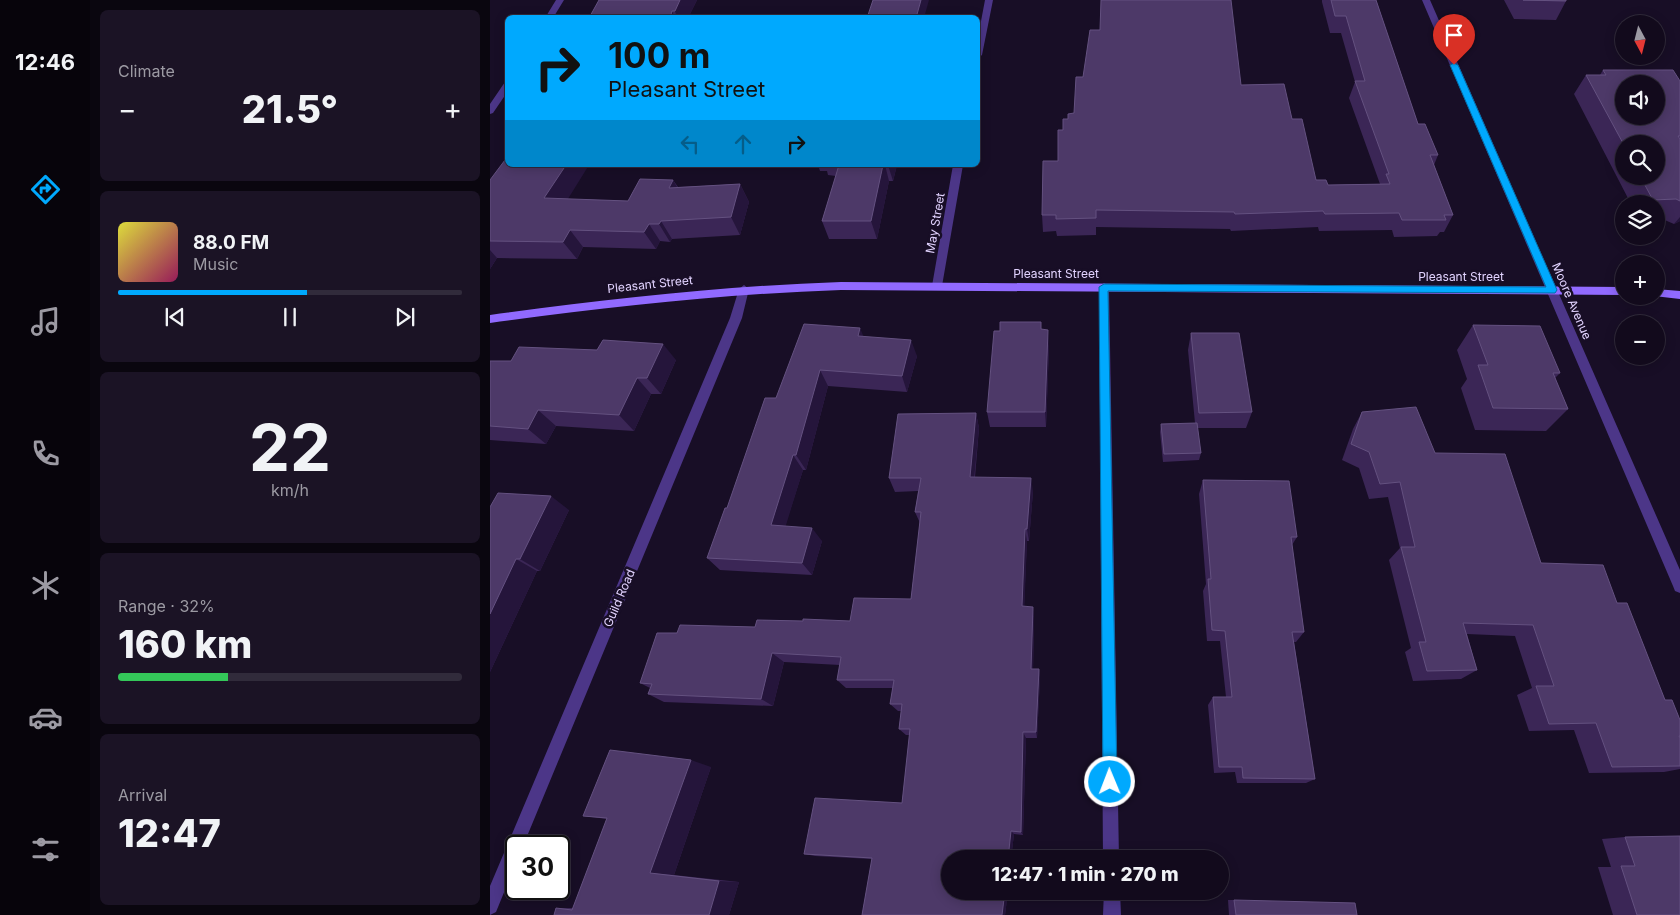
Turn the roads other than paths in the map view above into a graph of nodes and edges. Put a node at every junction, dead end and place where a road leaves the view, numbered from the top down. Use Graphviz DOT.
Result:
graph roads {
  1 [pos="560,0"];
  2 [pos="989,0"];
  3 [pos="1426,0"];
  4 [pos="551,15"];
  5 [pos="980,46"];
  6 [pos="505,88"];
  7 [pos="490,111"];
  8 [pos="958,167"];
  9 [pos="937,286"];
  10 [pos="1104,287"];
  11 [pos="744,289"];
  12 [pos="1552,290"];
  13 [pos="1615,291"];
  14 [pos="1665,294"];
  15 [pos="1680,295"];
  16 [pos="490,319"];
  17 [pos="1680,586"];
  18 [pos="1111,850"];
  19 [pos="1112,900"];
  20 [pos="490,906"];
  21 [pos="1112,915"];
  1 -- 4 [label="street"];
  2 -- 5 [label="street"];
  3 -- 12 [label="street, Moore Avenue"];
  6 -- 7 [label="street"];
  8 -- 9 [label="street, May Street"];
  9 -- 10 [label="main road, Pleasant Street"];
  9 -- 11 [label="main road, Pleasant Street"];
  10 -- 12 [label="main road, Pleasant Street"];
  10 -- 18 [label="street"];
  11 -- 16 [label="main road, Pleasant Street"];
  11 -- 20 [label="street, Guild Road"];
  12 -- 13 [label="main road, Pleasant Street"];
  12 -- 17 [label="street, Moore Avenue"];
  14 -- 15 [label="main road"];
  19 -- 21 [label="street"];
}
